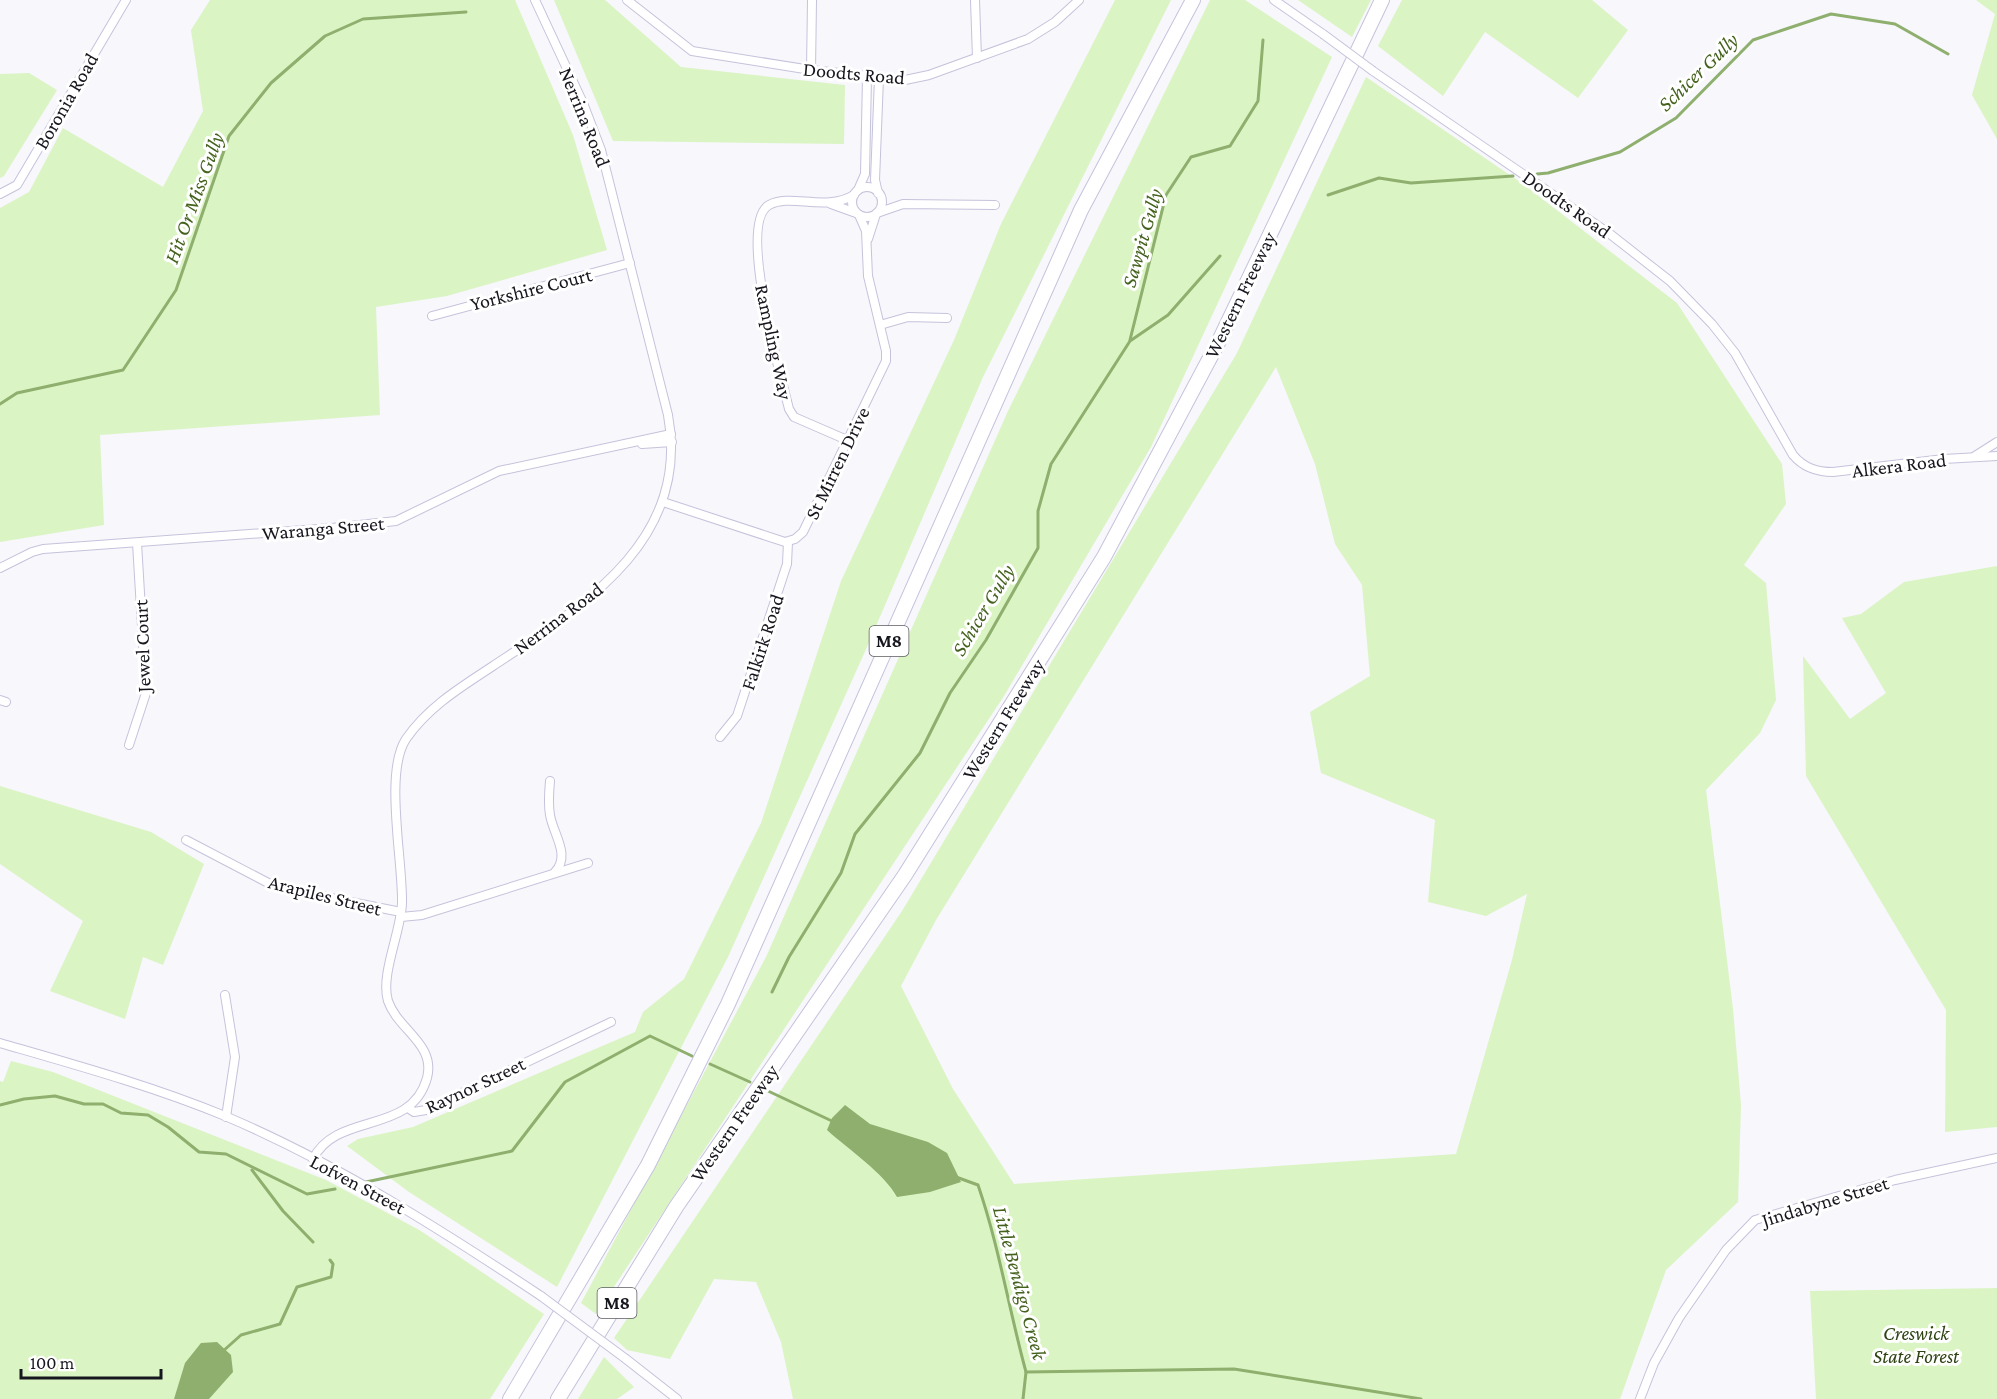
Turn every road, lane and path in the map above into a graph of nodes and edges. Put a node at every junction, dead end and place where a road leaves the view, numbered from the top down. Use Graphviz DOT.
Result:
graph roads {
  1 [pos="126,0"];
  2 [pos="533,0"];
  3 [pos="627,0"];
  4 [pos="812,0"];
  5 [pos="975,0"];
  6 [pos="1079,0"];
  7 [pos="1193,0"];
  8 [pos="1274,0"];
  9 [pos="1383,0"];
  10 [pos="977,58"];
  11 [pos="811,70"];
  12 [pos="867,77"];
  13 [pos="879,78"];
  14 [pos="856,192"];
  15 [pos="0,194"];
  16 [pos="879,194"];
  17 [pos="826,203"];
  18 [pos="903,204"];
  19 [pos="995,205"];
  20 [pos="876,214"];
  21 [pos="858,215"];
  22 [pos="866,250"];
  23 [pos="630,263"];
  24 [pos="432,316"];
  25 [pos="947,318"];
  26 [pos="880,325"];
  27 [pos="671,438"];
  28 [pos="847,440"];
  29 [pos="1997,442"];
  30 [pos="1997,456"];
  31 [pos="1973,457"];
  32 [pos="1802,464"];
  33 [pos="663,502"];
  34 [pos="788,542"];
  35 [pos="136,543"];
  36 [pos="0,568"];
  37 [pos="720,737"];
  38 [pos="129,746"];
  39 [pos="550,781"];
  40 [pos="186,840"];
  41 [pos="588,863"];
  42 [pos="554,873"];
  43 [pos="401,915"];
  44 [pos="225,994"];
  45 [pos="611,1022"];
  46 [pos="0,1043"];
  47 [pos="408,1108"];
  48 [pos="226,1117"];
  49 [pos="1997,1158"];
  50 [pos="313,1159"];
  51 [pos="510,1399"];
  52 [pos="558,1399"];
  53 [pos="677,1399"];
  54 [pos="1640,1399"];
  1 -- 15 [label="street, Boronia Road"];
  2 -- 23 [label="street, Nerrina Road"];
  3 -- 11 [label="street, Doodts Road"];
  4 -- 11 [label="street"];
  5 -- 10 [label="street"];
  6 -- 10 [label="street, Doodts Road"];
  7 -- 51 [label="highway, M8"];
  8 -- 32 [label="street, Doodts Road, bridge"];
  9 -- 52 [label="highway, Western Freeway / M8"];
  10 -- 13 [label="street, Doodts Road"];
  11 -- 12 [label="street, Doodts Road"];
  12 -- 13 [label="street, Doodts Road"];
  12 -- 14 [label="street"];
  13 -- 16 [label="street"];
  14 -- 16 [label="street"];
  14 -- 17 [label="street"];
  14 -- 21 [label="street"];
  16 -- 18 [label="street"];
  16 -- 20 [label="street"];
  17 -- 21 [label="street"];
  17 -- 28 [label="street, Rampling Way"];
  18 -- 19 [label="street"];
  18 -- 20 [label="street"];
  20 -- 21 [label="street"];
  20 -- 22 [label="street, St Mirren Drive"];
  21 -- 22 [label="street, St Mirren Drive"];
  22 -- 26 [label="street, St Mirren Drive"];
  23 -- 24 [label="street, Yorkshire Court"];
  23 -- 27 [label="street, Nerrina Road"];
  25 -- 26 [label="street"];
  26 -- 28 [label="street, St Mirren Drive"];
  27 -- 33 [label="street, Nerrina Road"];
  27 -- 35 [label="street, Waranga Street"];
  28 -- 34 [label="street, St Mirren Drive"];
  29 -- 31 [label="street"];
  30 -- 31 [label="street, Alkera Road"];
  31 -- 32 [label="street, Alkera Road"];
  33 -- 34 [label="street"];
  33 -- 43 [label="street, Nerrina Road"];
  34 -- 37 [label="street, Falkirk Road"];
  35 -- 36 [label="street, Waranga Street"];
  35 -- 38 [label="street, Jewel Court"];
  39 -- 42 [label="street"];
  40 -- 43 [label="street, Arapiles Street"];
  41 -- 42 [label="street, Arapiles Street"];
  42 -- 43 [label="street, Arapiles Street"];
  43 -- 47 [label="street, Nerrina Road"];
  44 -- 48 [label="street"];
  45 -- 47 [label="street, Raynor Street"];
  46 -- 48 [label="street, Lofven Street"];
  47 -- 50 [label="street, Raynor Street"];
  48 -- 50 [label="street, Lofven Street"];
  49 -- 54 [label="street, Jindabyne Street"];
  50 -- 53 [label="street, Lofven Street, bridge"];
}
